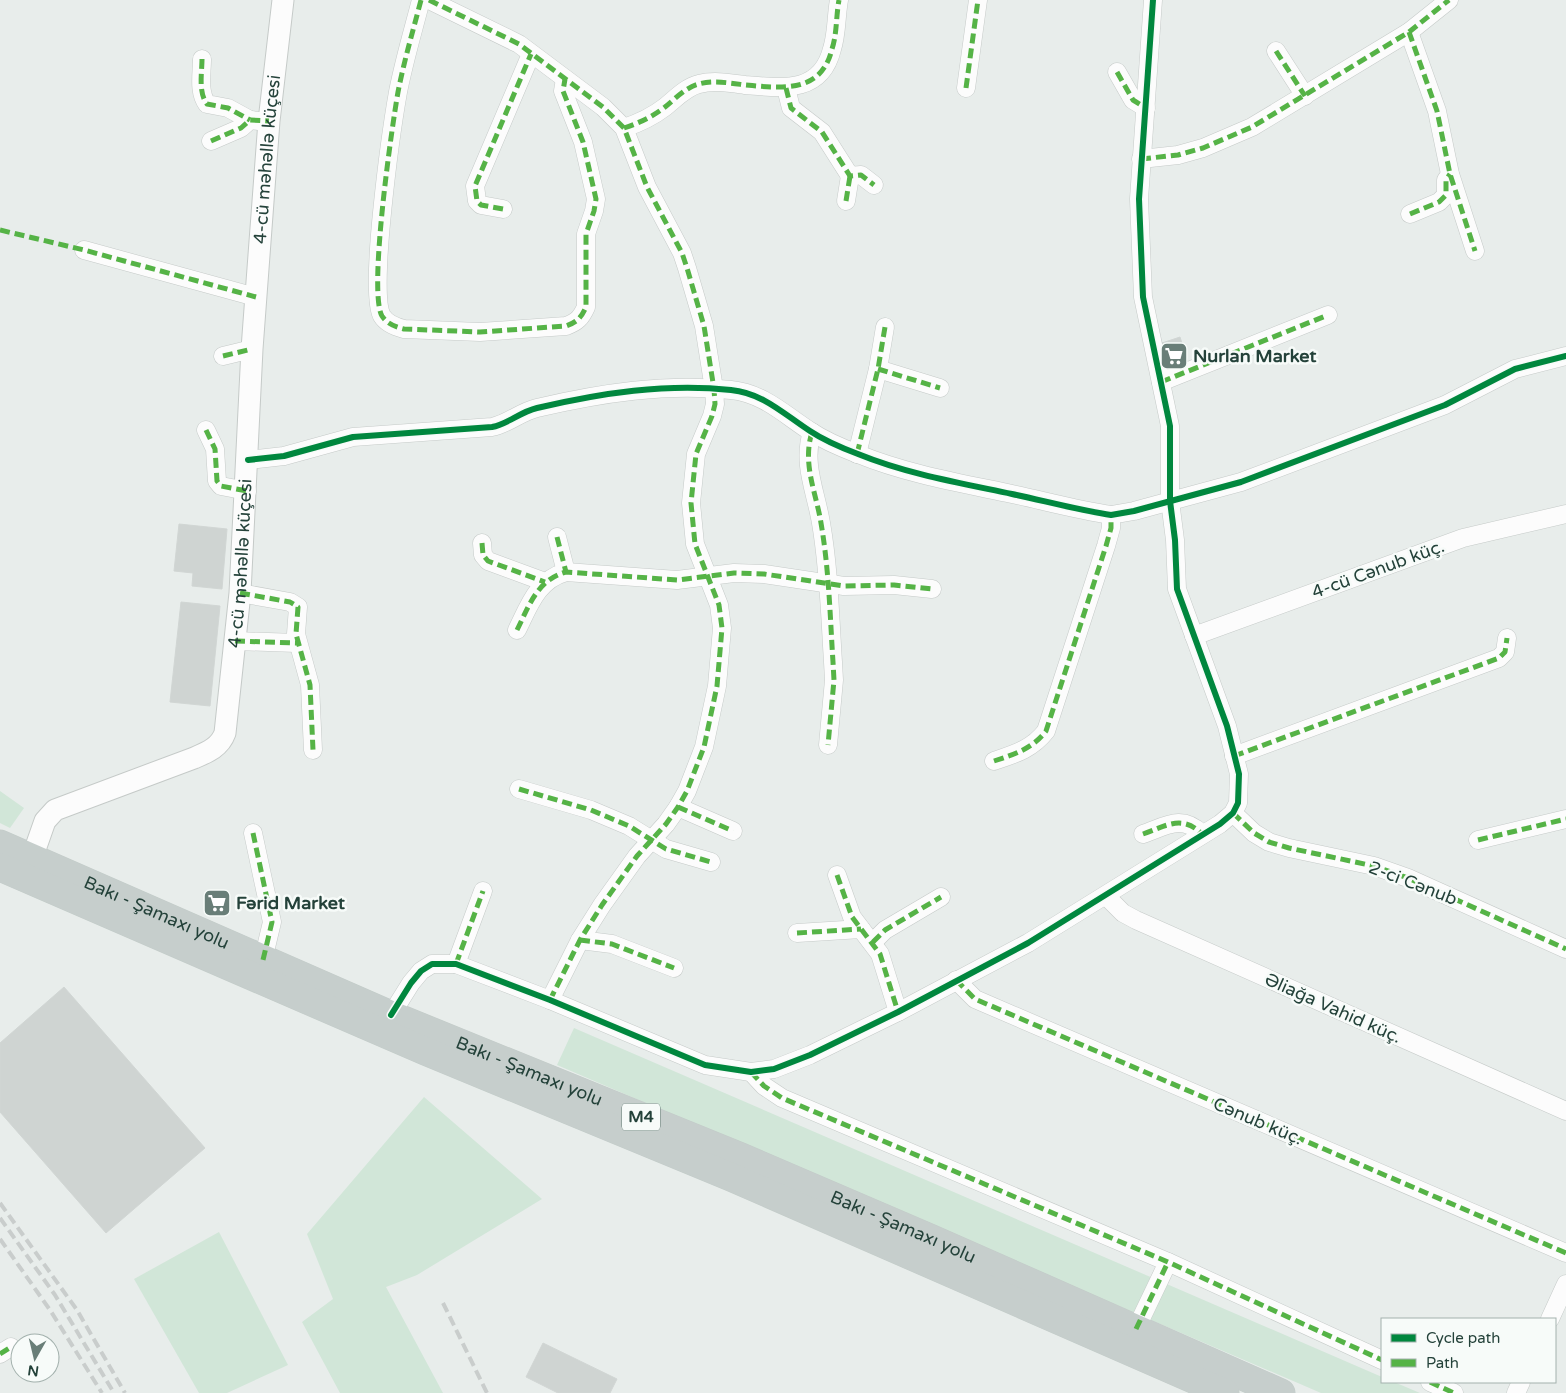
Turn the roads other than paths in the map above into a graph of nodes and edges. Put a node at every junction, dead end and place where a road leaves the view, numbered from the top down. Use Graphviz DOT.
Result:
graph roads {
  1 [pos="283,0"];
  2 [pos="421,0"];
  3 [pos="429,0"];
  4 [pos="839,0"];
  5 [pos="978,0"];
  6 [pos="1153,0"];
  7 [pos="1449,0"];
  8 [pos="1409,32"];
  9 [pos="1276,51"];
  10 [pos="531,54"];
  11 [pos="202,59"];
  12 [pos="1117,72"];
  13 [pos="565,79"];
  14 [pos="786,88"];
  15 [pos="966,88"];
  16 [pos="1305,96"];
  17 [pos="1146,108"];
  18 [pos="260,121"];
  19 [pos="624,128"];
  20 [pos="211,141"];
  21 [pos="1141,159"];
  22 [pos="1450,174"];
  23 [pos="850,176"];
  24 [pos="874,185"];
  25 [pos="846,201"];
  26 [pos="503,209"];
  27 [pos="1410,214"];
  28 [pos="84,250"];
  29 [pos="1475,251"];
  30 [pos="256,297"];
  31 [pos="1328,315"];
  32 [pos="885,327"];
  33 [pos="252,349"];
  34 [pos="223,356"];
  35 [pos="1566,356"];
  36 [pos="878,369"];
  37 [pos="1161,382"];
  38 [pos="940,388"];
  39 [pos="714,389"];
  40 [pos="206,430"];
  41 [pos="812,432"];
  42 [pos="857,454"];
  43 [pos="248,460"];
  44 [pos="247,491"];
  45 [pos="1170,501"];
  46 [pos="1566,514"];
  47 [pos="1111,515"];
  48 [pos="557,538"];
  49 [pos="482,543"];
  50 [pos="566,572"];
  51 [pos="706,576"];
  52 [pos="545,582"];
  53 [pos="827,584"];
  54 [pos="932,589"];
  55 [pos="240,593"];
  56 [pos="517,630"];
  57 [pos="1194,636"];
  58 [pos="1507,638"];
  59 [pos="236,641"];
  60 [pos="297,643"];
  61 [pos="828,744"];
  62 [pos="313,750"];
  63 [pos="1234,756"];
  64 [pos="994,762"];
  65 [pos="519,789"];
  66 [pos="678,806"];
  67 [pos="1233,814"];
  68 [pos="1566,818"];
  69 [pos="733,831"];
  70 [pos="253,833"];
  71 [pos="1143,834"];
  72 [pos="1202,834"];
  73 [pos="1478,840"];
  74 [pos="650,841"];
  75 [pos="0,844"];
  76 [pos="32,858"];
  77 [pos="711,862"];
  78 [pos="0,868"];
  79 [pos="837,876"];
  80 [pos="483,891"];
  81 [pos="1106,896"];
  82 [pos="941,897"];
  83 [pos="861,929"];
  84 [pos="797,933"];
  85 [pos="580,940"];
  86 [pos="873,942"];
  87 [pos="1566,949"];
  88 [pos="263,960"];
  89 [pos="456,964"];
  90 [pos="674,968"];
  91 [pos="956,980"];
  92 [pos="550,1000"];
  93 [pos="898,1012"];
  94 [pos="391,1014"];
  95 [pos="751,1072"];
  96 [pos="1566,1111"];
  97 [pos="1566,1253"];
  98 [pos="1168,1262"];
  99 [pos="1566,1284"];
  100 [pos="1550,1318"];
  101 [pos="1136,1329"];
  102 [pos="1381,1360"];
  103 [pos="1432,1383"];
  104 [pos="1225,1393"];
  105 [pos="1281,1393"];
  106 [pos="1454,1393"];
  1 -- 18 [label="street, 4-cü məhəllə küçesi"];
  2 -- 13 [label="street"];
  3 -- 10 [label="street"];
  4 -- 14 [label="street"];
  5 -- 15 [label="street"];
  6 -- 17 [label="street"];
  7 -- 8 [label="street"];
  8 -- 16 [label="street"];
  8 -- 22 [label="street"];
  9 -- 16 [label="street"];
  10 -- 13 [label="street"];
  10 -- 26 [label="street"];
  11 -- 18 [label="street"];
  12 -- 17 [label="street"];
  13 -- 19 [label="street"];
  14 -- 19 [label="street"];
  14 -- 23 [label="street"];
  16 -- 21 [label="street"];
  17 -- 21 [label="street"];
  18 -- 20 [label="street"];
  18 -- 30 [label="street, 4-cü məhəllə küçesi"];
  19 -- 39 [label="street"];
  21 -- 37 [label="street"];
  22 -- 27 [label="street"];
  22 -- 29 [label="street"];
  23 -- 24 [label="street"];
  23 -- 25 [label="street"];
  28 -- 30 [label="street"];
  30 -- 33 [label="street, 4-cü məhəllə küçesi"];
  31 -- 37 [label="street"];
  32 -- 36 [label="street"];
  33 -- 34 [label="street"];
  33 -- 43 [label="street, 4-cü məhəllə küçesi"];
  35 -- 45 [label="street"];
  36 -- 38 [label="street"];
  36 -- 42 [label="street"];
  37 -- 45 [label="street"];
  39 -- 41 [label="street"];
  39 -- 43 [label="street"];
  39 -- 51 [label="street"];
  40 -- 44 [label="street"];
  41 -- 42 [label="street"];
  41 -- 53 [label="street"];
  42 -- 47 [label="street"];
  43 -- 44 [label="street, 4-cü məhəllə küçesi"];
  44 -- 55 [label="street, 4-cü məhəllə küçesi"];
  45 -- 47 [label="street"];
  45 -- 57 [label="street"];
  46 -- 57 [label="street, 4-cü Cənub küç."];
  47 -- 64 [label="street"];
  48 -- 50 [label="street"];
  49 -- 52 [label="street"];
  50 -- 51 [label="street"];
  50 -- 52 [label="street"];
  51 -- 53 [label="street"];
  51 -- 66 [label="street"];
  52 -- 56 [label="street"];
  53 -- 54 [label="street"];
  53 -- 61 [label="street"];
  55 -- 59 [label="street, 4-cü məhəllə küçesi"];
  55 -- 60 [label="street"];
  57 -- 63 [label="street"];
  58 -- 63 [label="street"];
  59 -- 60 [label="street"];
  59 -- 76 [label="street, 4-cü məhəllə küçesi"];
  60 -- 62 [label="street"];
  63 -- 67 [label="street"];
  65 -- 74 [label="street"];
  66 -- 69 [label="street"];
  66 -- 74 [label="street"];
  67 -- 72 [label="street"];
  67 -- 87 [label="street, 2-ci Cənub"];
  68 -- 73 [label="street"];
  70 -- 88 [label="street"];
  71 -- 72 [label="street"];
  72 -- 81 [label="street"];
  74 -- 77 [label="street"];
  74 -- 85 [label="street"];
  75 -- 76 [label="highway, Bakı - Şamaxı yolu / M4"];
  76 -- 88 [label="highway, Bakı - Şamaxı yolu / M4"];
  78 -- 104 [label="highway, Bakı - Şamaxı yolu / M4"];
  79 -- 83 [label="street"];
  80 -- 89 [label="street"];
  81 -- 91 [label="street"];
  81 -- 96 [label="street, Əliağa Vahid küç."];
  82 -- 86 [label="street"];
  83 -- 84 [label="street"];
  83 -- 86 [label="street"];
  85 -- 90 [label="street"];
  85 -- 92 [label="street"];
  86 -- 93 [label="street"];
  88 -- 94 [label="highway, Bakı - Şamaxı yolu / M4"];
  89 -- 92 [label="street"];
  89 -- 94 [label="street"];
  91 -- 93 [label="street"];
  91 -- 97 [label="street, Cənub küç."];
  92 -- 95 [label="street"];
  93 -- 95 [label="street"];
  94 -- 101 [label="highway, Bakı - Şamaxı yolu / M4"];
  95 -- 98 [label="street"];
  98 -- 101 [label="street"];
  98 -- 102 [label="street"];
  99 -- 100 [label="street"];
  101 -- 105 [label="highway, Bakı - Şamaxı yolu / M4"];
  103 -- 106 [label="street"];
}
